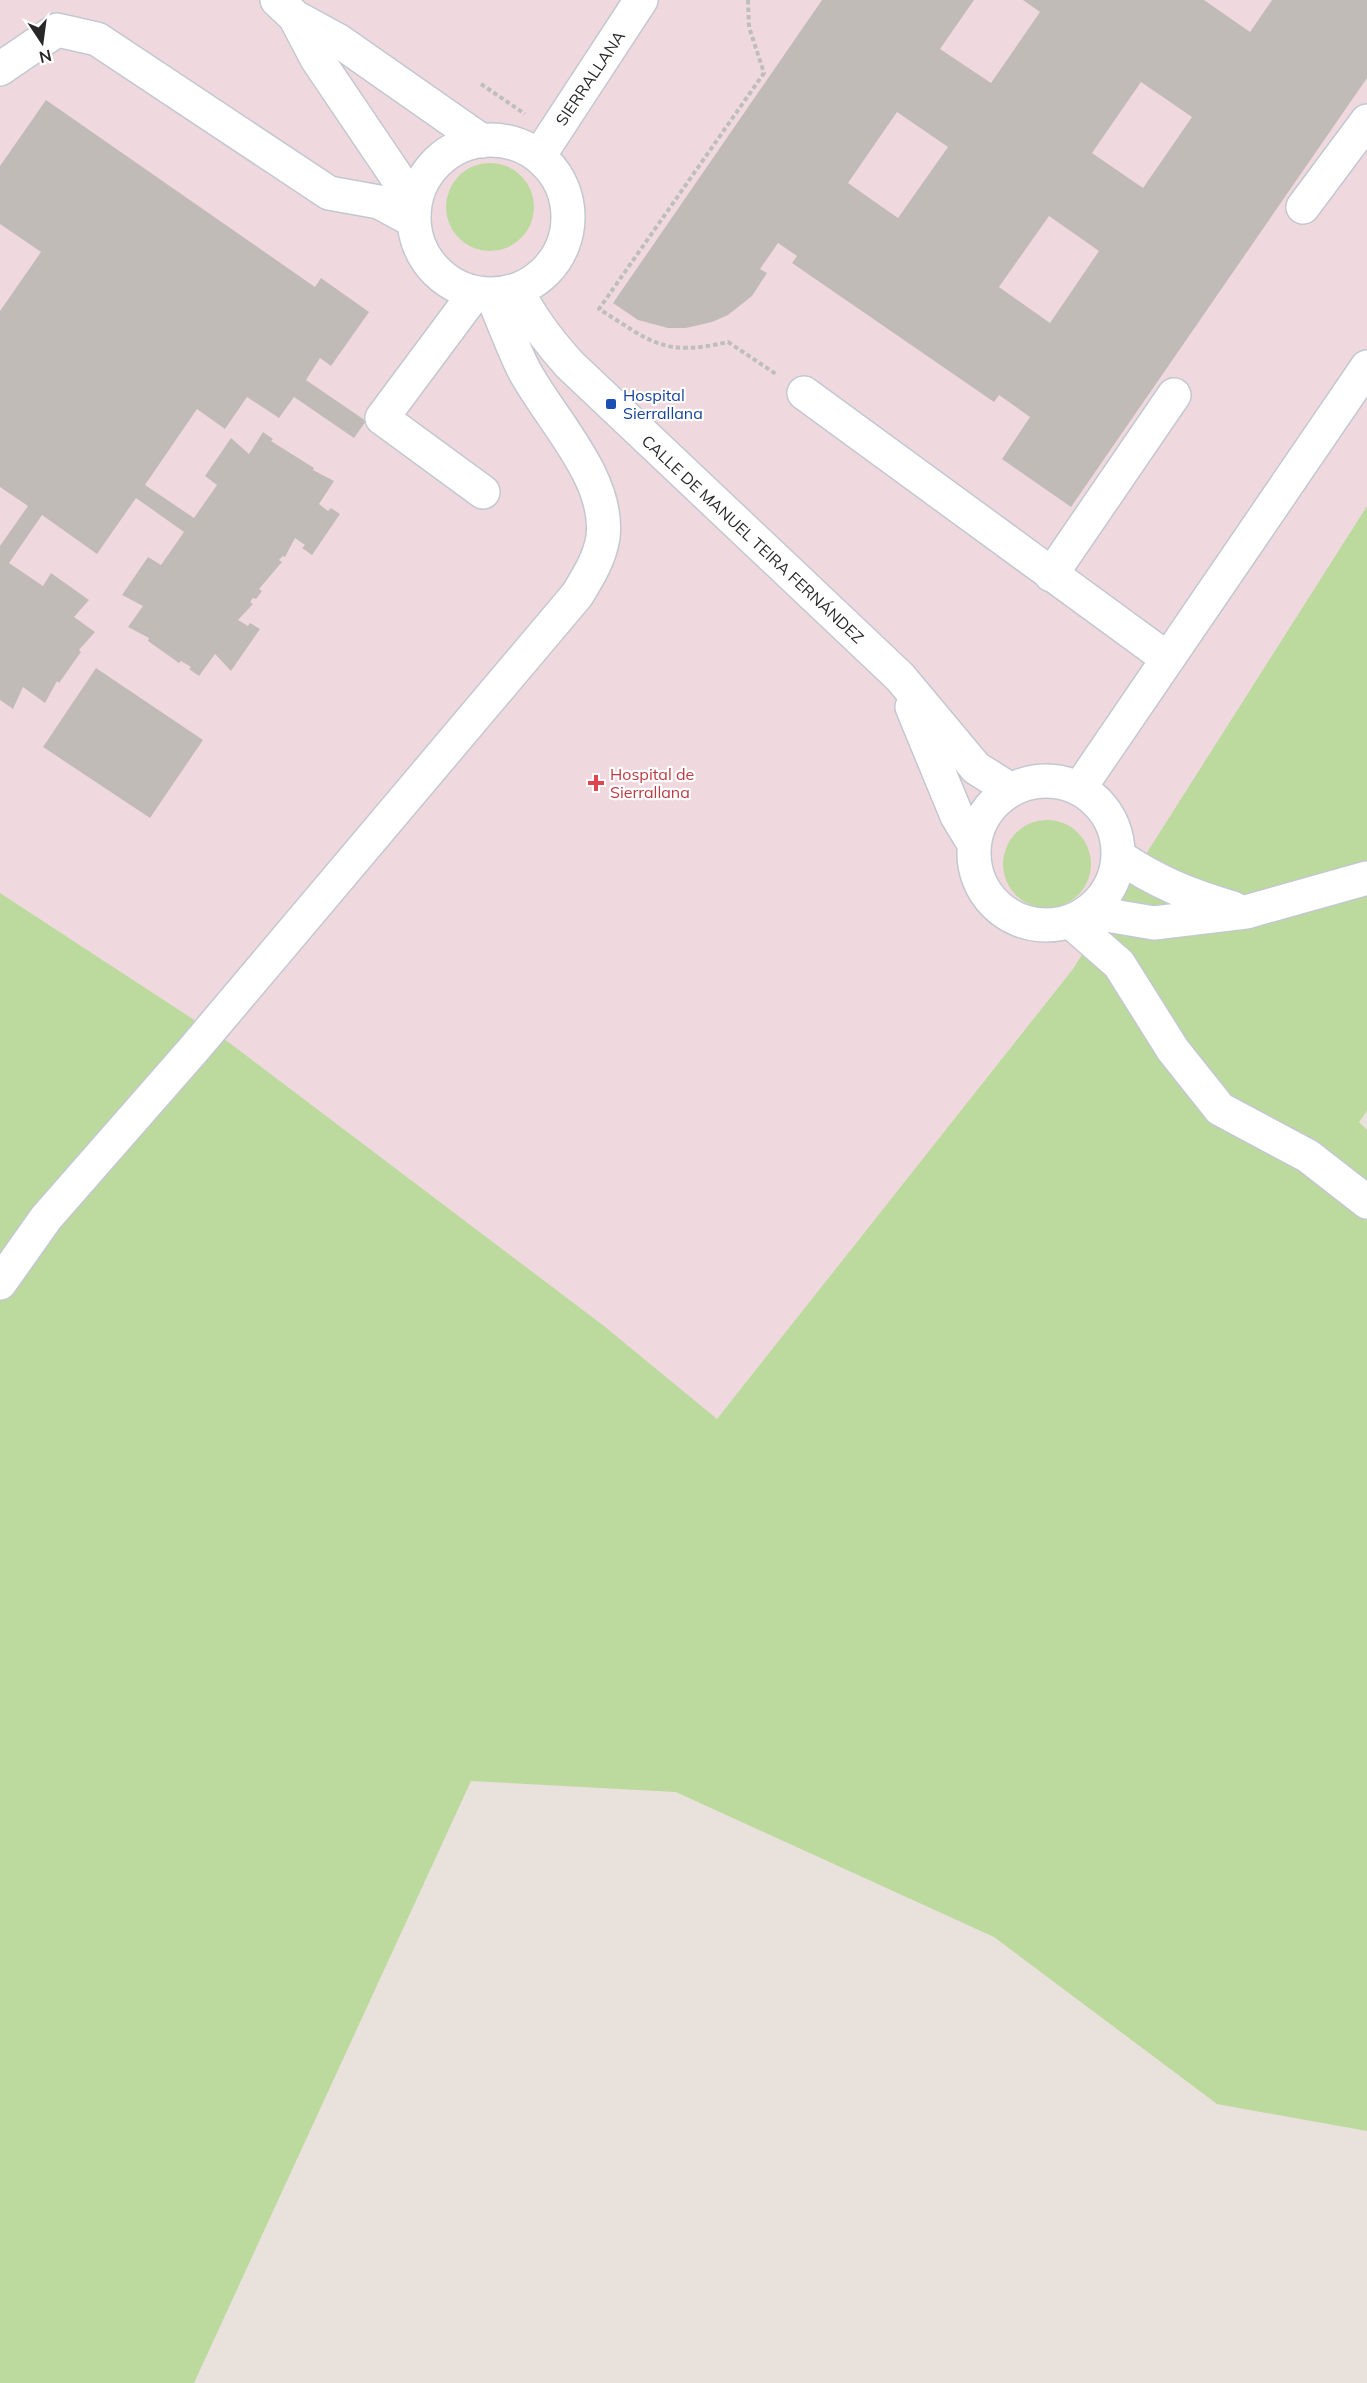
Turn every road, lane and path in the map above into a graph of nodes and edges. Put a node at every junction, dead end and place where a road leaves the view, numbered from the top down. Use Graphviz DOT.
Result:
graph roads {
  1 [pos="641,0"];
  2 [pos="748,0"];
  3 [pos="286,9"];
  4 [pos="0,69"];
  5 [pos="481,84"];
  6 [pos="1367,121"];
  7 [pos="482,141"];
  8 [pos="546,145"];
  9 [pos="1303,207"];
  10 [pos="415,212"];
  11 [pos="495,292"];
  12 [pos="1367,367"];
  13 [pos="804,393"];
  14 [pos="1174,395"];
  15 [pos="483,492"];
  16 [pos="1051,575"];
  17 [pos="1168,659"];
  18 [pos="900,677"];
  19 [pos="1079,789"];
  20 [pos="1011,790"];
  21 [pos="974,844"];
  22 [pos="1119,856"];
  23 [pos="1367,878"];
  24 [pos="1246,912"];
  25 [pos="1080,917"];
  26 [pos="1367,1202"];
  27 [pos="0,1283"];
  1 -- 8 [label="street, SIERRALLANA"];
  2 -- 13 [label="path"];
  3 -- 7 [label="street"];
  3 -- 10 [label="street"];
  4 -- 10 [label="street"];
  5 -- 8 [label="path"];
  6 -- 9 [label="street"];
  7 -- 8 [label="street"];
  7 -- 10 [label="street"];
  8 -- 11 [label="street"];
  10 -- 11 [label="street"];
  11 -- 15 [label="street"];
  11 -- 18 [label="street, CALLE DE MANUEL TEIRA FERNÁNDEZ"];
  11 -- 27 [label="street"];
  12 -- 17 [label="street"];
  13 -- 16 [label="street"];
  14 -- 16 [label="street"];
  16 -- 17 [label="street"];
  17 -- 19 [label="street"];
  18 -- 20 [label="street, CALLE DE MANUEL TEIRA FERNÁNDEZ"];
  18 -- 21 [label="street, CALLE DE MANUEL TEIRA FERNÁNDEZ"];
  19 -- 20 [label="street"];
  19 -- 22 [label="street"];
  20 -- 21 [label="street"];
  21 -- 25 [label="street"];
  22 -- 24 [label="street"];
  22 -- 25 [label="street"];
  23 -- 24 [label="street"];
  24 -- 25 [label="street"];
  25 -- 26 [label="street"];
}
